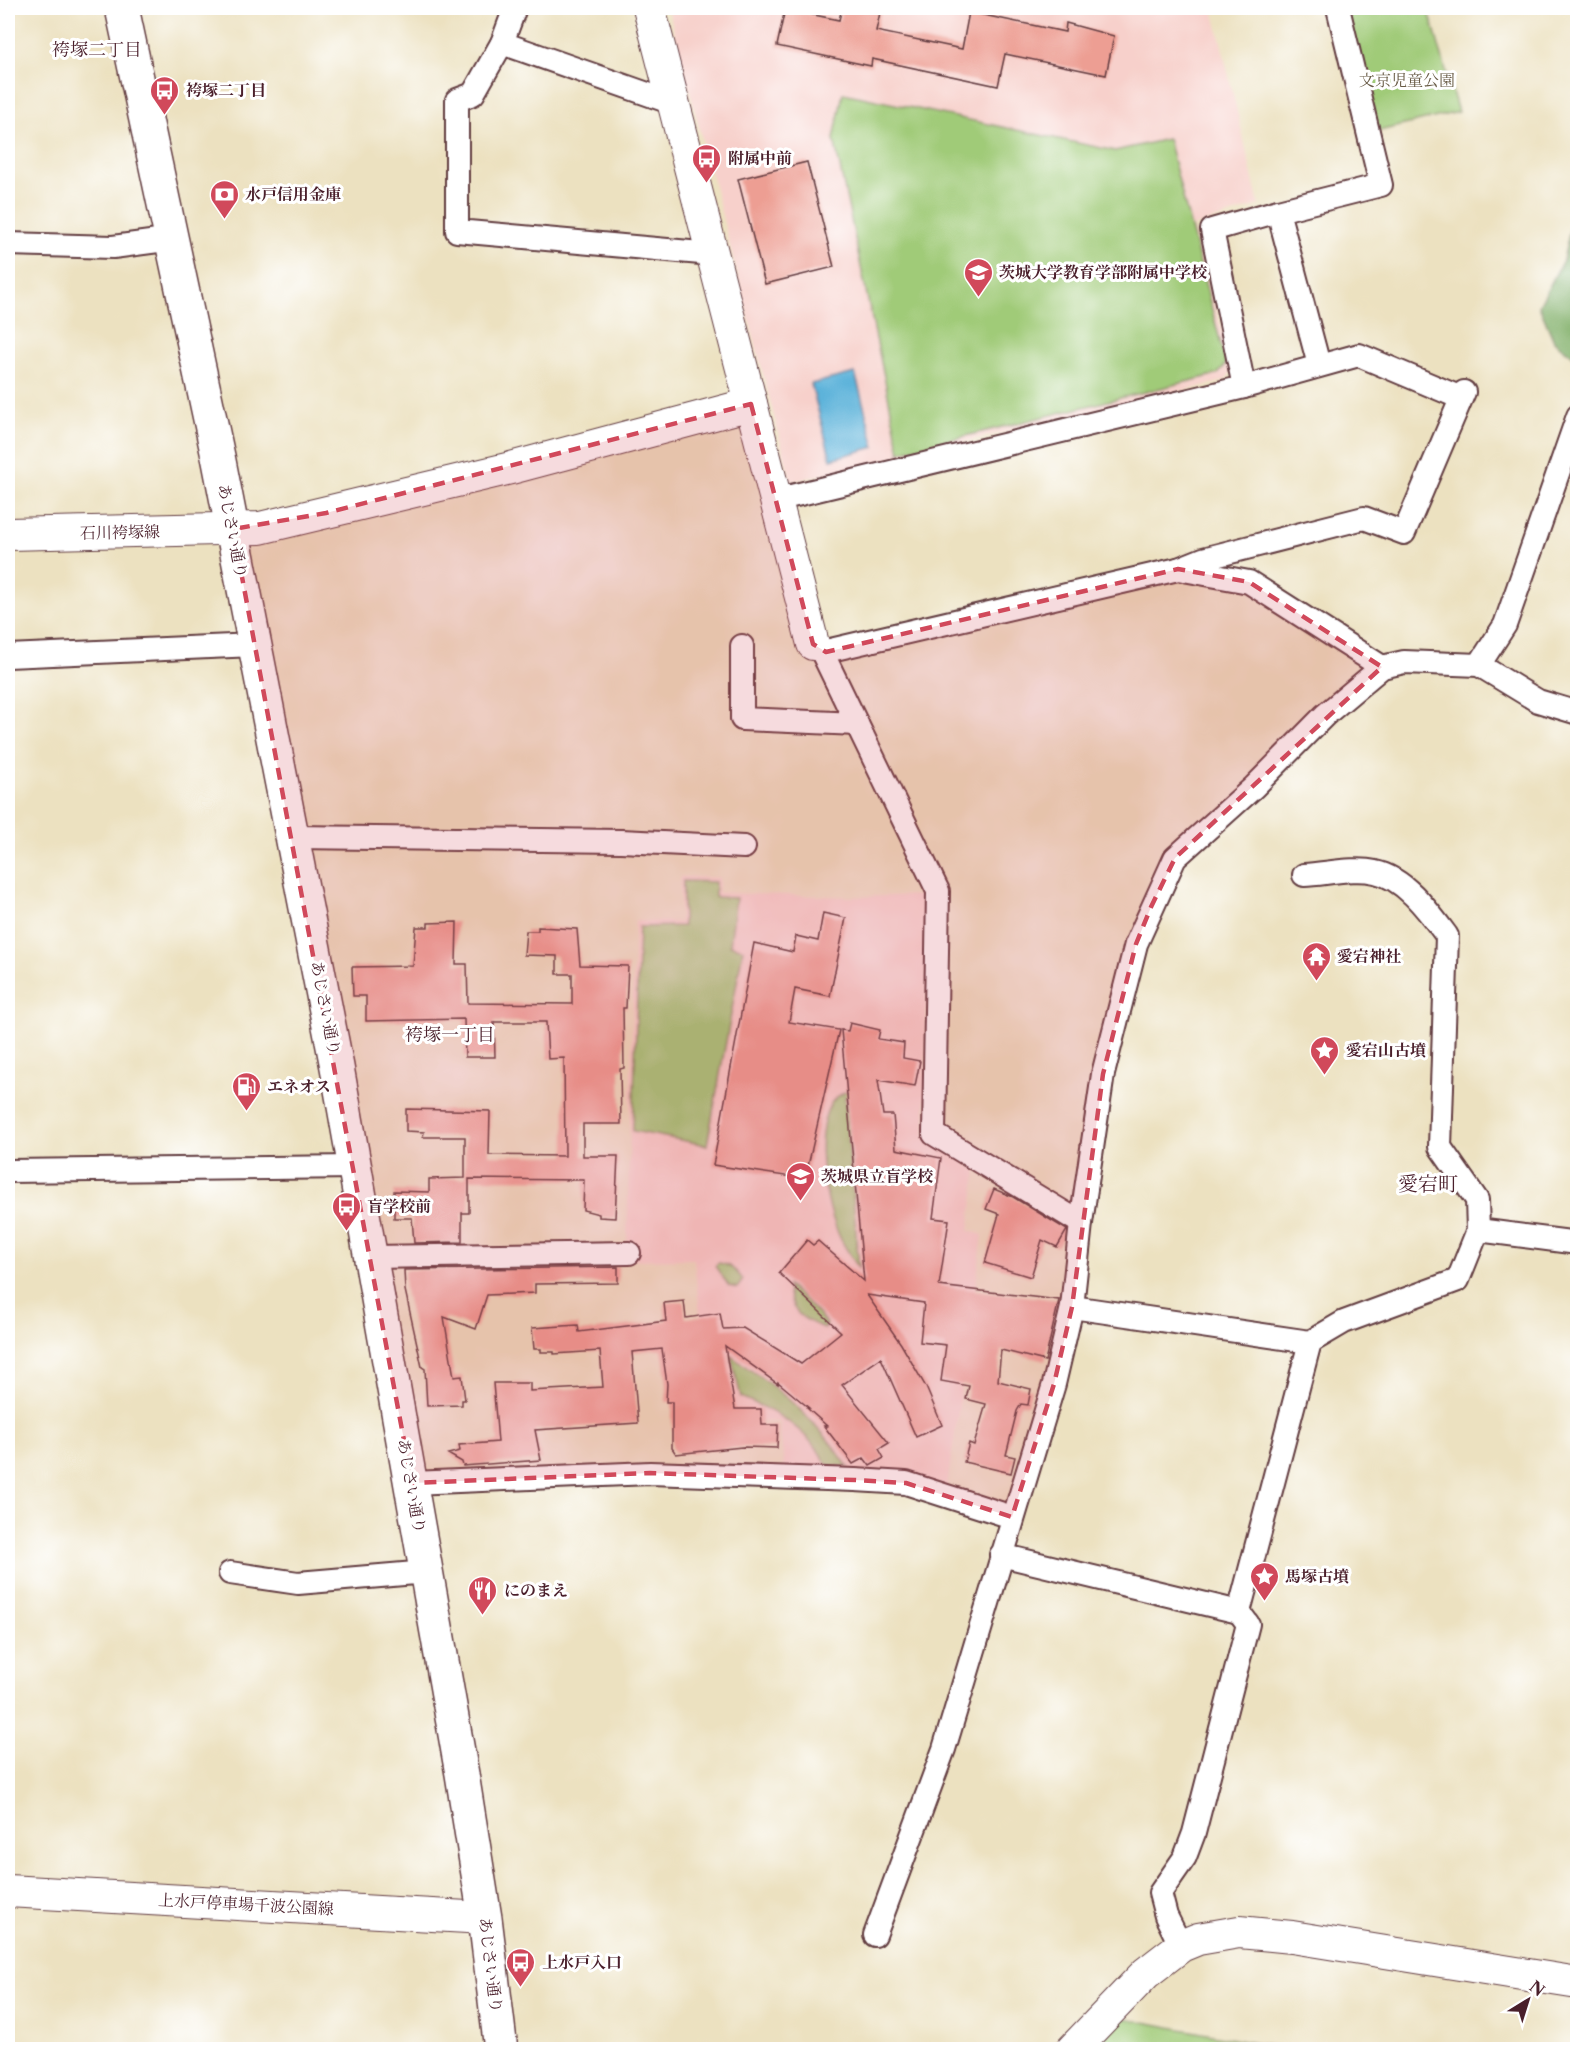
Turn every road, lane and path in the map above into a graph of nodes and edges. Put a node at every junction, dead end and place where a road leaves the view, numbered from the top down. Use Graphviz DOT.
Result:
graph roads {
  1 [pos="122,8"];
  2 [pos="514,8"];
  3 [pos="649,8"];
  4 [pos="1338,8"];
  5 [pos="502,43"];
  6 [pos="673,103"];
  7 [pos="1278,211"];
  8 [pos="173,238"];
  9 [pos="8,244"];
  10 [pos="712,254"];
  11 [pos="1318,365"];
  12 [pos="1244,387"];
  13 [pos="751,404"];
  14 [pos="1578,416"];
  15 [pos="775,500"];
  16 [pos="233,529"];
  17 [pos="8,534"];
  18 [pos="1179,569"];
  19 [pos="254,645"];
  20 [pos="742,646"];
  21 [pos="817,648"];
  22 [pos="8,656"];
  23 [pos="1479,665"];
  24 [pos="1382,667"];
  25 [pos="1578,713"];
  26 [pos="857,724"];
  27 [pos="292,837"];
  28 [pos="744,847"];
  29 [pos="1304,875"];
  30 [pos="355,1167"];
  31 [pos="8,1171"];
  32 [pos="1081,1222"];
  33 [pos="1478,1230"];
  34 [pos="1578,1243"];
  35 [pos="629,1253"];
  36 [pos="371,1257"];
  37 [pos="1072,1307"];
  38 [pos="1310,1342"];
  39 [pos="412,1483"];
  40 [pos="1012,1517"];
  41 [pos="1001,1554"];
  42 [pos="427,1572"];
  43 [pos="230,1573"];
  44 [pos="1239,1612"];
  45 [pos="8,1891"];
  46 [pos="485,1918"];
  47 [pos="875,1935"];
  48 [pos="1181,1946"];
  49 [pos="1578,1983"];
  50 [pos="501,2049"];
  51 [pos="1072,2049"];
  1 -- 8 [label="highway, あじさい通り"];
  2 -- 5 [label="street"];
  3 -- 6 [label="street"];
  4 -- 7 [label="street"];
  5 -- 6 [label="street"];
  5 -- 10 [label="street"];
  6 -- 10 [label="street"];
  7 -- 11 [label="street"];
  7 -- 12 [label="street"];
  8 -- 9 [label="street"];
  8 -- 16 [label="highway, あじさい通り"];
  10 -- 13 [label="street"];
  11 -- 12 [label="street"];
  11 -- 18 [label="street"];
  12 -- 15 [label="street"];
  13 -- 15 [label="street"];
  13 -- 16 [label="street, 石川袴塚線"];
  14 -- 23 [label="street"];
  15 -- 21 [label="street"];
  16 -- 17 [label="street, 石川袴塚線"];
  16 -- 19 [label="highway, あじさい通り"];
  18 -- 21 [label="street"];
  18 -- 24 [label="street"];
  19 -- 22 [label="street"];
  19 -- 27 [label="highway, あじさい通り"];
  20 -- 26 [label="street"];
  21 -- 26 [label="street"];
  23 -- 24 [label="street"];
  23 -- 25 [label="street"];
  24 -- 32 [label="street"];
  26 -- 32 [label="street"];
  27 -- 28 [label="street"];
  27 -- 30 [label="highway, あじさい通り"];
  29 -- 33 [label="street"];
  30 -- 31 [label="street"];
  30 -- 36 [label="highway, あじさい通り"];
  32 -- 37 [label="street"];
  33 -- 34 [label="street"];
  33 -- 38 [label="street"];
  35 -- 36 [label="street"];
  36 -- 39 [label="highway, あじさい通り"];
  37 -- 38 [label="street"];
  37 -- 40 [label="street"];
  38 -- 44 [label="street"];
  39 -- 40 [label="street"];
  39 -- 42 [label="highway, あじさい通り"];
  40 -- 41 [label="street"];
  41 -- 44 [label="street"];
  41 -- 47 [label="street"];
  42 -- 43 [label="street"];
  42 -- 46 [label="highway, あじさい通り"];
  44 -- 48 [label="street"];
  45 -- 46 [label="street, 上水戸停車場千波公園線"];
  46 -- 50 [label="highway, あじさい通り"];
  48 -- 49 [label="street"];
  48 -- 51 [label="street"];
}
